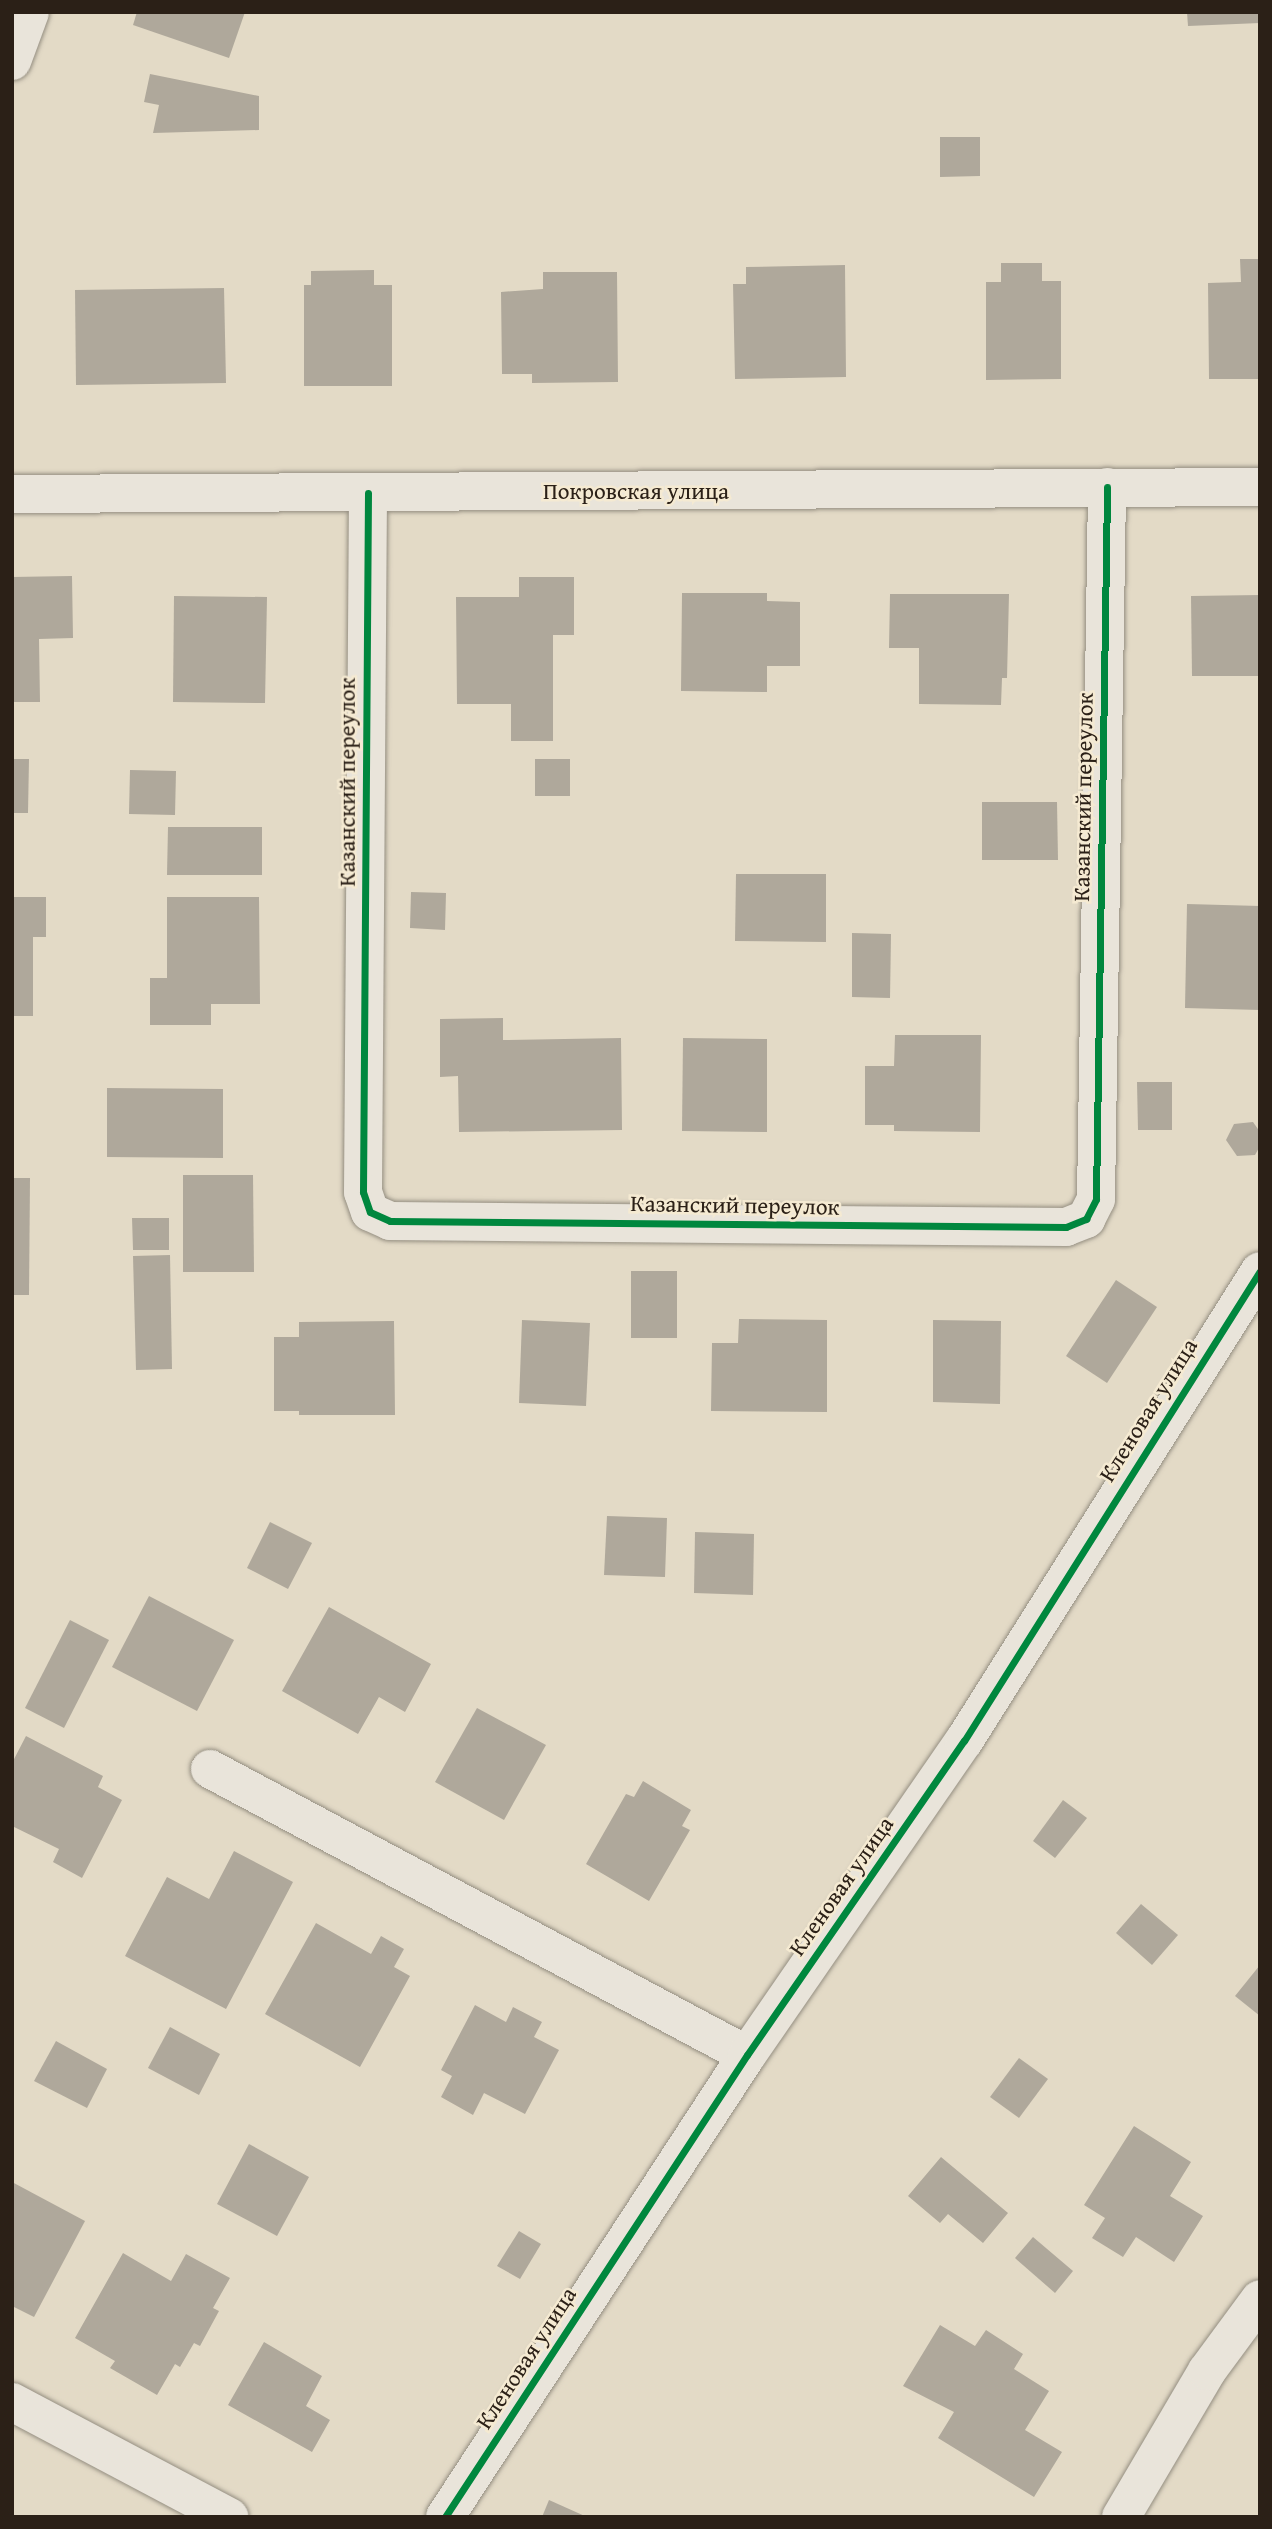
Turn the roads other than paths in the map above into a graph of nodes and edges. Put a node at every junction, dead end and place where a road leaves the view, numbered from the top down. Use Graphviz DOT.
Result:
graph roads {
  1 [pos="30,12"];
  2 [pos="12,61"];
  3 [pos="1107,487"];
  4 [pos="1260,487"];
  5 [pos="368,493"];
  6 [pos="12,494"];
  7 [pos="1260,1271"];
  8 [pos="210,1769"];
  9 [pos="747,2055"];
  10 [pos="1260,2299"];
  11 [pos="12,2402"];
  12 [pos="229,2517"];
  13 [pos="445,2517"];
  14 [pos="1121,2517"];
  1 -- 2 [label="street"];
  3 -- 4 [label="street, Покровская улица"];
  3 -- 5 [label="street, Покровская улица"];
  3 -- 5 [label="street, Казанский переулок"];
  5 -- 6 [label="street, Покровская улица"];
  7 -- 9 [label="street, Кленовая улица"];
  8 -- 9 [label="street"];
  9 -- 13 [label="street, Кленовая улица"];
  10 -- 14 [label="street"];
  11 -- 12 [label="street"];
}
